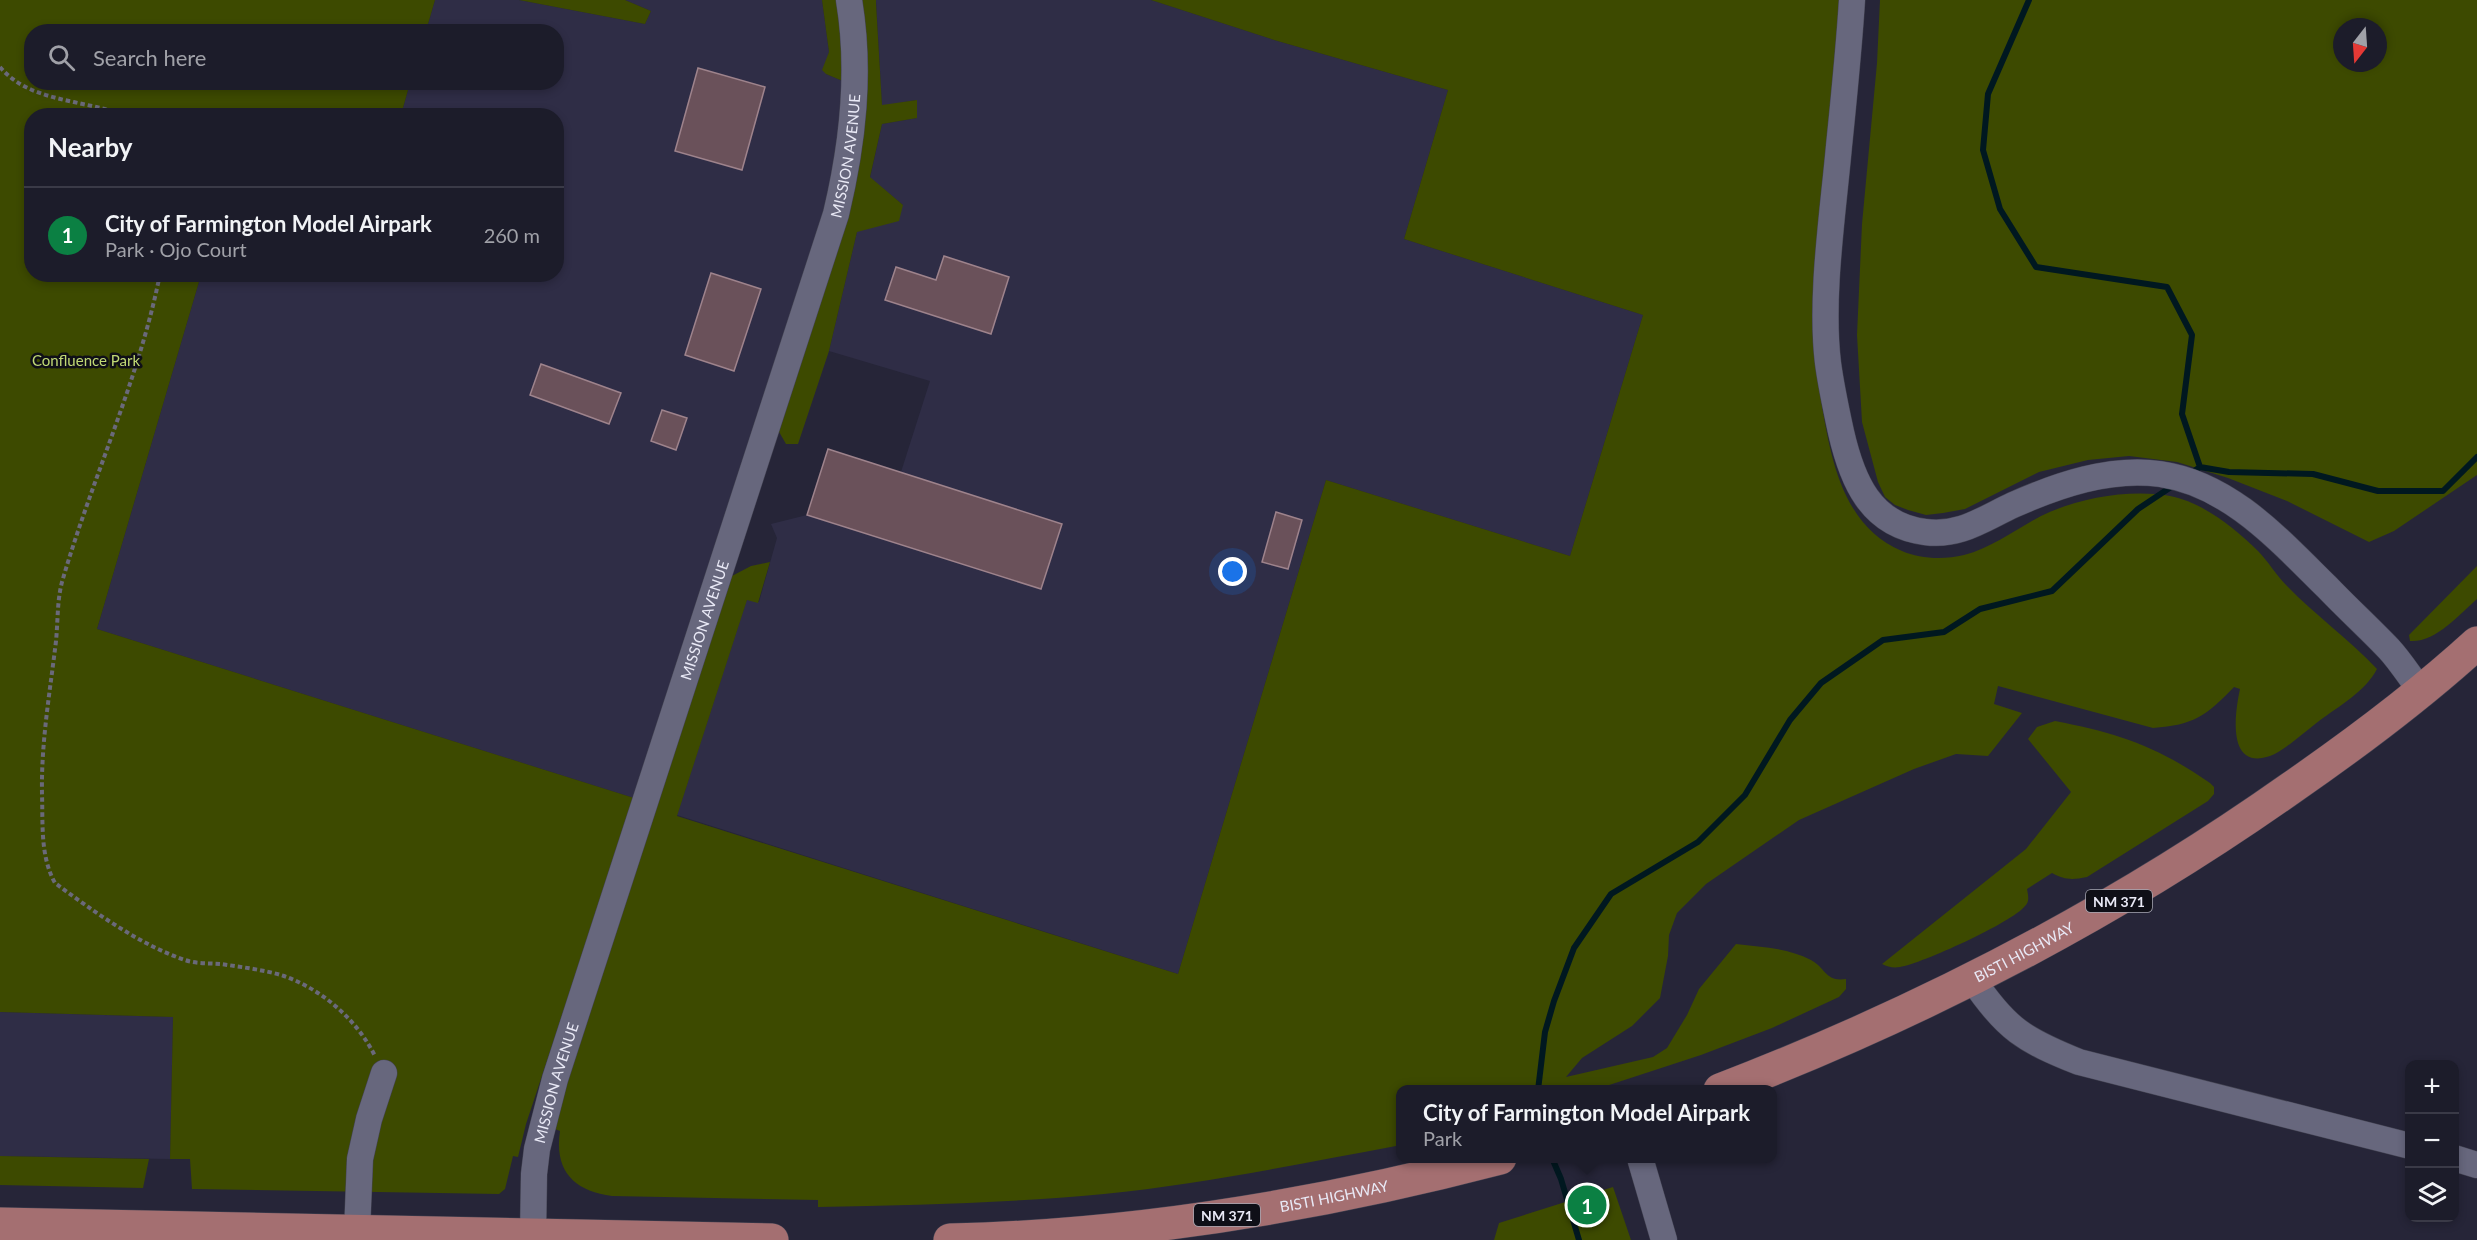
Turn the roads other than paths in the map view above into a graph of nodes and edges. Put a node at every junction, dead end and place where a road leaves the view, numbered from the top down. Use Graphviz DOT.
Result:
graph roads {
  1 [pos="849,0"];
  2 [pos="1852,0"];
  3 [pos="2477,644"];
  4 [pos="2421,691"];
  5 [pos="1973,980"];
  6 [pos="384,1073"];
  7 [pos="1730,1085"];
  8 [pos="2405,1145"];
  9 [pos="2459,1160"];
  10 [pos="1479,1163"];
  11 [pos="1641,1163"];
  12 [pos="2477,1165"];
  13 [pos="0,1224"];
  14 [pos="357,1232"];
  15 [pos="533,1236"];
  16 [pos="772,1240"];
  17 [pos="950,1240"];
  18 [pos="1664,1240"];
  1 -- 15 [label="street, MISSION AVENUE"];
  2 -- 4 [label="street"];
  3 -- 4 [label="main road, BISTI HIGHWAY / NM 371"];
  4 -- 5 [label="main road, BISTI HIGHWAY / NM 371"];
  5 -- 7 [label="main road, BISTI HIGHWAY / NM 371"];
  5 -- 8 [label="street"];
  6 -- 14 [label="street"];
  9 -- 12 [label="street"];
  10 -- 17 [label="main road, BISTI HIGHWAY / NM 371"];
  11 -- 18 [label="street"];
  13 -- 14 [label="main road"];
  14 -- 15 [label="main road"];
  15 -- 16 [label="main road"];
}
